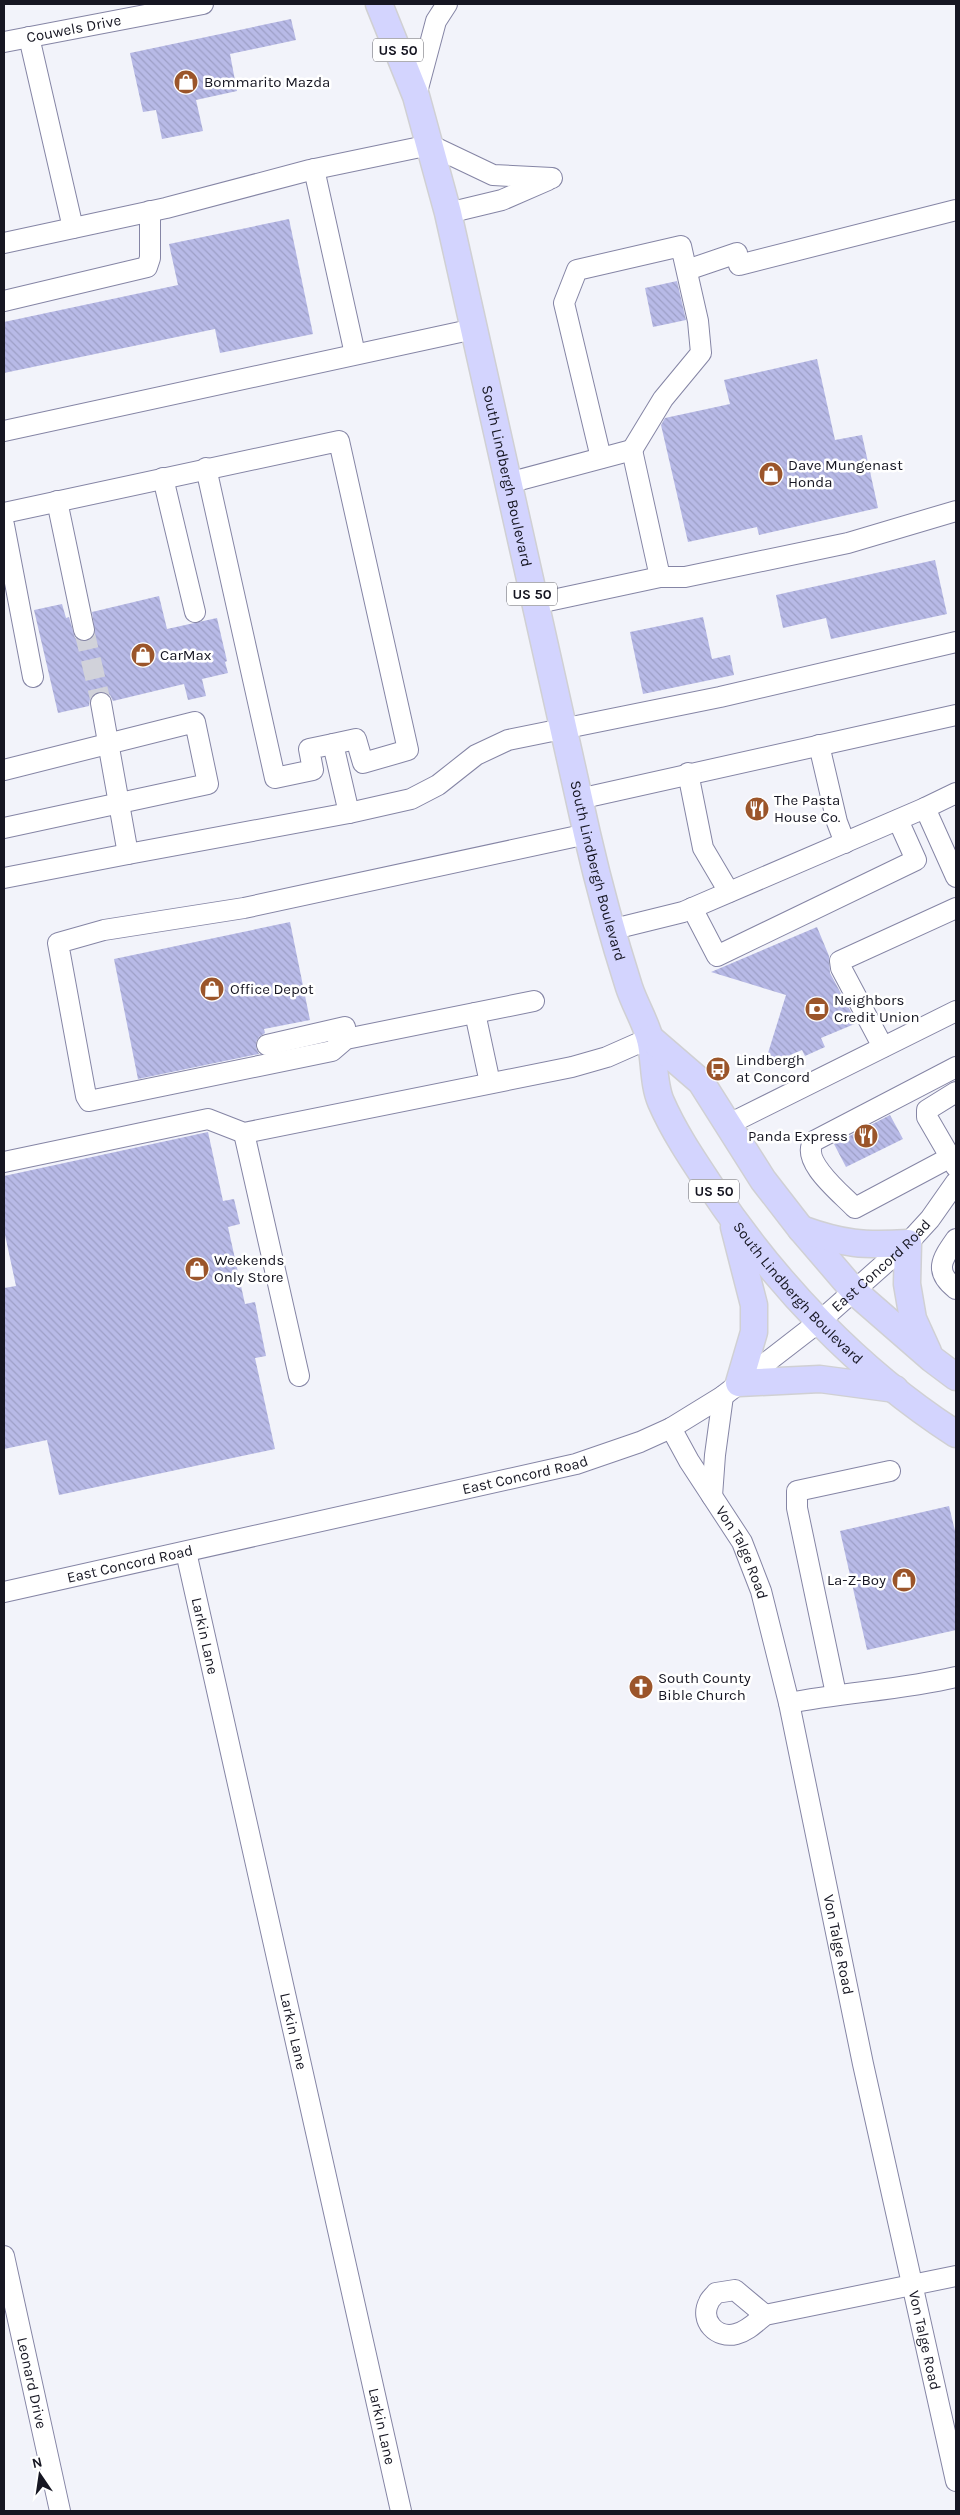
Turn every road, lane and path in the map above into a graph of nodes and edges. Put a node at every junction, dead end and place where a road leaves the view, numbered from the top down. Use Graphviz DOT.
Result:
graph roads {
  1 [pos="203,4"];
  2 [pos="378,4"];
  3 [pos="447,4"];
  4 [pos="29,37"];
  5 [pos="4,42"];
  6 [pos="416,96"];
  7 [pos="430,145"];
  8 [pos="314,169"];
  9 [pos="956,210"];
  10 [pos="150,212"];
  11 [pos="448,212"];
  12 [pos="73,228"];
  13 [pos="4,243"];
  14 [pos="687,270"];
  15 [pos="4,301"];
  16 [pos="474,329"];
  17 [pos="355,354"];
  18 [pos="4,431"];
  19 [pos="632,450"];
  20 [pos="601,458"];
  21 [pos="206,468"];
  22 [pos="163,478"];
  23 [pos="508,484"];
  24 [pos="57,501"];
  25 [pos="956,511"];
  26 [pos="4,513"];
  27 [pos="4,525"];
  28 [pos="660,576"];
  29 [pos="534,604"];
  30 [pos="195,612"];
  31 [pos="84,630"];
  32 [pos="956,642"];
  33 [pos="33,677"];
  34 [pos="101,703"];
  35 [pos="956,715"];
  36 [pos="563,729"];
  37 [pos="108,743"];
  38 [pos="333,744"];
  39 [pos="819,745"];
  40 [pos="4,770"];
  41 [pos="688,773"];
  42 [pos="956,793"];
  43 [pos="579,798"];
  44 [pos="119,803"];
  45 [pos="926,808"];
  46 [pos="349,813"];
  47 [pos="898,820"];
  48 [pos="4,828"];
  49 [pos="586,834"];
  50 [pos="845,842"];
  51 [pos="128,854"];
  52 [pos="4,876"];
  53 [pos="956,876"];
  54 [pos="729,892"];
  55 [pos="692,908"];
  56 [pos="956,908"];
  57 [pos="610,930"];
  58 [pos="534,1001"];
  59 [pos="956,1011"];
  60 [pos="482,1012"];
  61 [pos="345,1033"];
  62 [pos="650,1038"];
  63 [pos="267,1045"];
  64 [pos="883,1047"];
  65 [pos="956,1067"];
  66 [pos="497,1082"];
  67 [pos="956,1092"];
  68 [pos="727,1125"];
  69 [pos="244,1133"];
  70 [pos="4,1162"];
  71 [pos="952,1163"];
  72 [pos="954,1188"];
  73 [pos="731,1217"];
  74 [pos="802,1230"];
  75 [pos="956,1239"];
  76 [pos="908,1243"];
  77 [pos="956,1289"];
  78 [pos="855,1292"];
  79 [pos="820,1321"];
  80 [pos="932,1359"];
  81 [pos="300,1376"];
  82 [pos="956,1377"];
  83 [pos="895,1389"];
  84 [pos="731,1390"];
  85 [pos="671,1428"];
  86 [pos="956,1434"];
  87 [pos="890,1471"];
  88 [pos="712,1496"];
  89 [pos="186,1552"];
  90 [pos="4,1592"];
  91 [pos="956,1677"];
  92 [pos="836,1694"];
  93 [pos="790,1703"];
  94 [pos="4,2256"];
  95 [pos="956,2276"];
  96 [pos="912,2285"];
  97 [pos="765,2315"];
  98 [pos="956,2481"];
  99 [pos="60,2511"];
  100 [pos="401,2511"];
  1 -- 4 [label="street, Couwels Drive"];
  2 -- 6 [label="main road, South Lindbergh Boulevard / US 50"];
  3 -- 6 [label="street"];
  4 -- 5 [label="street, Couwels Drive"];
  4 -- 12 [label="street"];
  6 -- 7 [label="main road, South Lindbergh Boulevard / US 50"];
  7 -- 8 [label="street"];
  7 -- 11 [label="main road, South Lindbergh Boulevard / US 50"];
  7 -- 11 [label="street"];
  8 -- 10 [label="street"];
  8 -- 17 [label="street"];
  9 -- 14 [label="street"];
  10 -- 12 [label="street"];
  10 -- 15 [label="street"];
  11 -- 16 [label="main road, South Lindbergh Boulevard / US 50"];
  12 -- 13 [label="street"];
  14 -- 19 [label="street"];
  14 -- 20 [label="street"];
  16 -- 17 [label="street"];
  16 -- 23 [label="main road, South Lindbergh Boulevard / US 50"];
  17 -- 18 [label="street"];
  19 -- 20 [label="street"];
  19 -- 28 [label="street"];
  20 -- 23 [label="street"];
  21 -- 22 [label="street"];
  21 -- 38 [label="street"];
  21 -- 38 [label="street"];
  22 -- 24 [label="street"];
  22 -- 30 [label="street"];
  23 -- 29 [label="main road, South Lindbergh Boulevard / US 50"];
  24 -- 26 [label="street"];
  24 -- 31 [label="street"];
  25 -- 28 [label="street"];
  27 -- 33 [label="street"];
  28 -- 29 [label="street"];
  29 -- 36 [label="main road, South Lindbergh Boulevard / US 50"];
  32 -- 36 [label="street"];
  34 -- 37 [label="street"];
  35 -- 39 [label="street"];
  36 -- 43 [label="main road, South Lindbergh Boulevard / US 50"];
  36 -- 46 [label="street"];
  37 -- 40 [label="street"];
  37 -- 44 [label="street"];
  37 -- 44 [label="street"];
  38 -- 46 [label="street"];
  39 -- 41 [label="street"];
  39 -- 50 [label="street"];
  41 -- 43 [label="street"];
  41 -- 54 [label="street"];
  42 -- 45 [label="street"];
  43 -- 49 [label="main road, South Lindbergh Boulevard / US 50"];
  44 -- 48 [label="street"];
  44 -- 51 [label="street"];
  45 -- 47 [label="street"];
  45 -- 53 [label="street"];
  46 -- 51 [label="street"];
  47 -- 50 [label="street"];
  47 -- 55 [label="street"];
  49 -- 57 [label="main road, South Lindbergh Boulevard / US 50"];
  49 -- 61 [label="street"];
  50 -- 54 [label="street"];
  51 -- 52 [label="street"];
  54 -- 55 [label="street"];
  55 -- 57 [label="street"];
  56 -- 64 [label="street"];
  57 -- 62 [label="main road, South Lindbergh Boulevard / US 50"];
  58 -- 60 [label="street"];
  59 -- 64 [label="street"];
  60 -- 61 [label="street"];
  60 -- 66 [label="street"];
  61 -- 63 [label="street"];
  62 -- 66 [label="street"];
  62 -- 68 [label="main road, South Lindbergh Boulevard / US 50"];
  62 -- 73 [label="main road, South Lindbergh Boulevard / US 50"];
  64 -- 68 [label="street"];
  65 -- 71 [label="street"];
  66 -- 69 [label="street"];
  67 -- 71 [label="street"];
  68 -- 74 [label="main road, South Lindbergh Boulevard / US 50"];
  69 -- 70 [label="street"];
  69 -- 81 [label="street"];
  72 -- 76 [label="street, East Concord Road"];
  73 -- 79 [label="main road, South Lindbergh Boulevard / US 50"];
  73 -- 84 [label="main road"];
  74 -- 76 [label="main road"];
  74 -- 78 [label="main road, South Lindbergh Boulevard / US 50"];
  75 -- 77 [label="street"];
  76 -- 78 [label="street, East Concord Road"];
  76 -- 80 [label="main road"];
  78 -- 79 [label="street, East Concord Road"];
  78 -- 80 [label="main road, South Lindbergh Boulevard / US 50"];
  79 -- 83 [label="main road, South Lindbergh Boulevard / US 50"];
  79 -- 84 [label="street, East Concord Road"];
  80 -- 82 [label="main road, South Lindbergh Boulevard / US 50"];
  83 -- 84 [label="main road"];
  83 -- 86 [label="main road, South Lindbergh Boulevard / US 50"];
  84 -- 85 [label="street, East Concord Road"];
  84 -- 88 [label="street"];
  85 -- 88 [label="street, Von Talge Road"];
  85 -- 89 [label="street, East Concord Road"];
  87 -- 92 [label="street"];
  88 -- 93 [label="street, Von Talge Road"];
  89 -- 90 [label="street, East Concord Road"];
  89 -- 100 [label="street, Larkin Lane"];
  91 -- 92 [label="street"];
  92 -- 93 [label="street"];
  93 -- 96 [label="street, Von Talge Road"];
  94 -- 99 [label="street, Leonard Drive"];
  95 -- 96 [label="street"];
  96 -- 97 [label="street"];
  96 -- 98 [label="street, Von Talge Road"];
}
